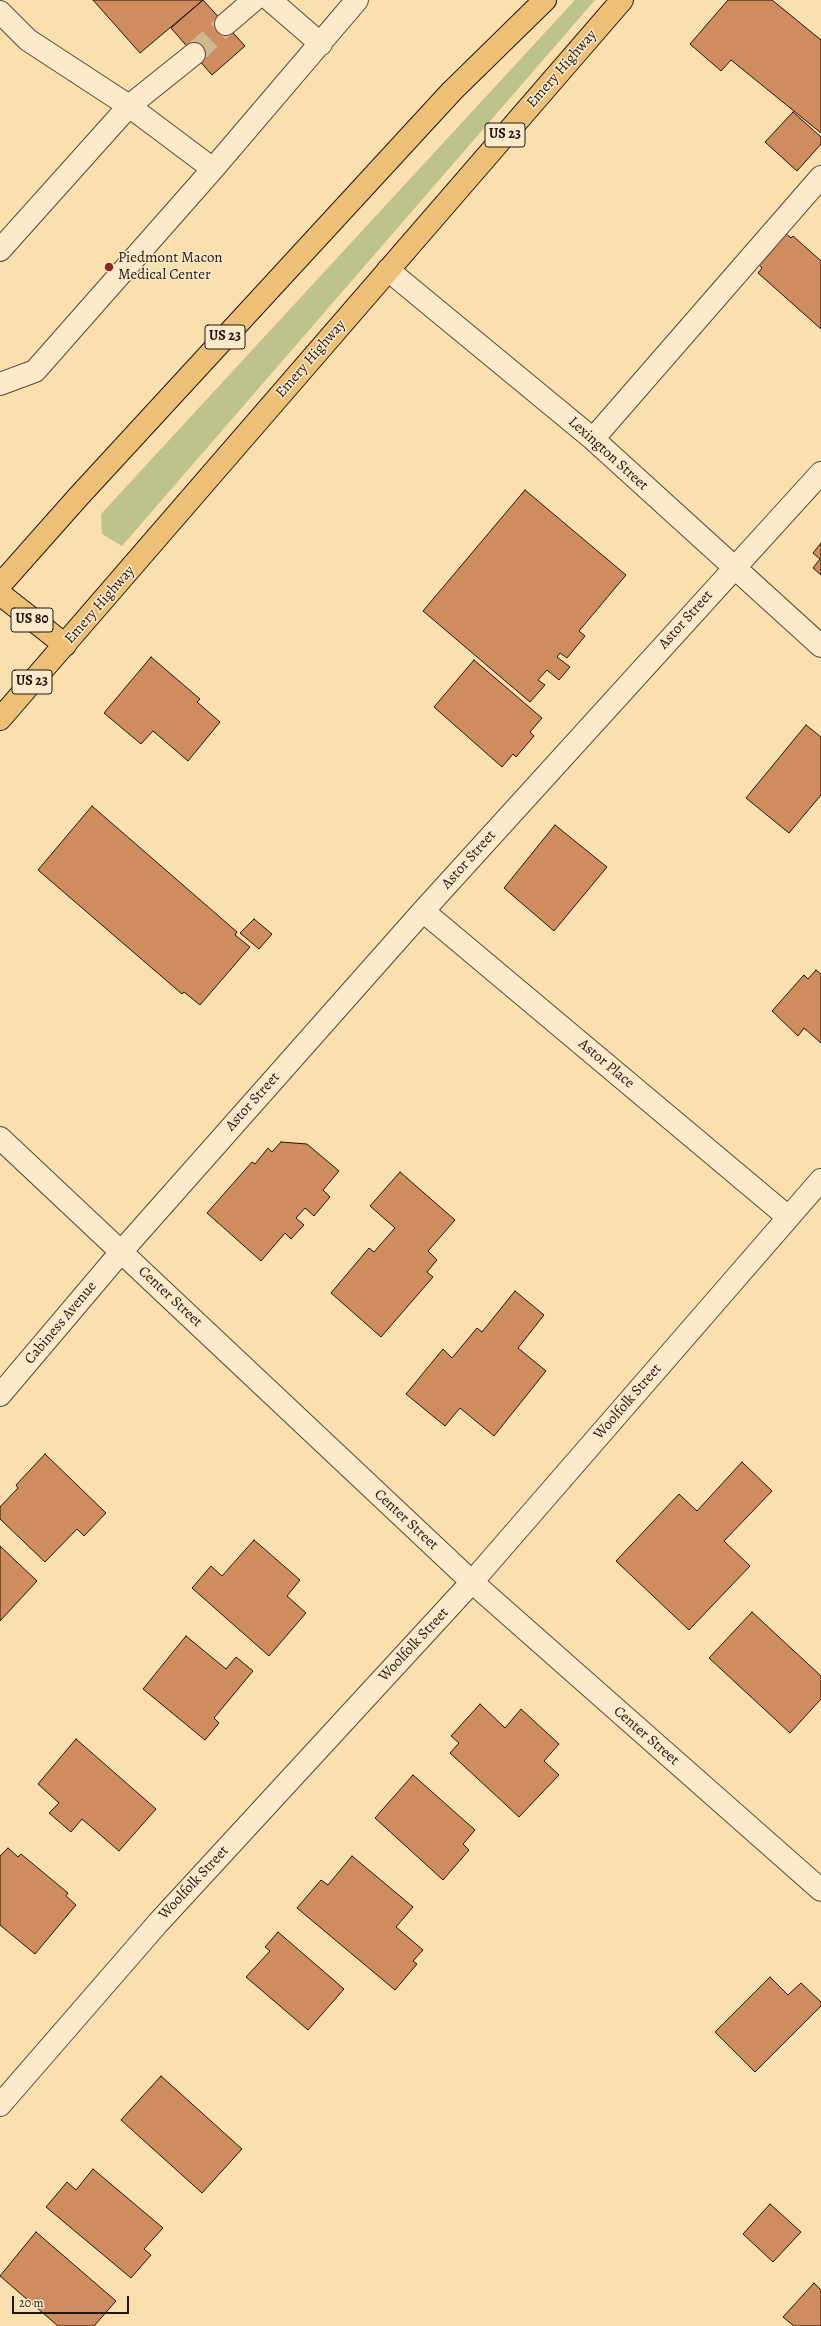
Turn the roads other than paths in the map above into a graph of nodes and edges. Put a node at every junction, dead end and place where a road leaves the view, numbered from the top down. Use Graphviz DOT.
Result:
graph roads {
  1 [pos="254,0"];
  2 [pos="270,0"];
  3 [pos="357,0"];
  4 [pos="545,0"];
  5 [pos="622,0"];
  6 [pos="0,12"];
  7 [pos="226,24"];
  8 [pos="321,44"];
  9 [pos="194,54"];
  10 [pos="129,106"];
  11 [pos="213,169"];
  12 [pos="821,177"];
  13 [pos="0,250"];
  14 [pos="388,270"];
  15 [pos="0,384"];
  16 [pos="593,439"];
  17 [pos="821,473"];
  18 [pos="734,568"];
  19 [pos="0,585"];
  20 [pos="0,594"];
  21 [pos="65,645"];
  22 [pos="821,646"];
  23 [pos="0,719"];
  24 [pos="423,911"];
  25 [pos="0,1138"];
  26 [pos="821,1180"];
  27 [pos="788,1217"];
  28 [pos="121,1252"];
  29 [pos="0,1395"];
  30 [pos="472,1582"];
  31 [pos="819,1885"];
  32 [pos="0,2105"];
  1 -- 7 [label="street"];
  2 -- 8 [label="street"];
  3 -- 8 [label="street"];
  4 -- 19 [label="main road, US 23"];
  5 -- 14 [label="main road, Emery Highway / US 23"];
  6 -- 10 [label="street"];
  8 -- 11 [label="street"];
  9 -- 10 [label="street"];
  10 -- 11 [label="street"];
  10 -- 13 [label="street"];
  11 -- 15 [label="street"];
  12 -- 16 [label="street"];
  14 -- 16 [label="street, Lexington Street"];
  14 -- 21 [label="main road, Emery Highway / US 23"];
  16 -- 18 [label="street, Lexington Street"];
  17 -- 18 [label="street, Astor Street"];
  18 -- 22 [label="street, Lexington Street"];
  18 -- 24 [label="street, Astor Street"];
  20 -- 21 [label="main road, US 80"];
  21 -- 23 [label="main road, Emery Highway / US 23"];
  24 -- 27 [label="street, Astor Place"];
  24 -- 28 [label="street, Astor Street"];
  25 -- 28 [label="street, Center Street"];
  26 -- 27 [label="street, Woolfolk Street"];
  27 -- 30 [label="street, Woolfolk Street"];
  28 -- 29 [label="street, Cabiness Avenue"];
  28 -- 30 [label="street, Center Street"];
  30 -- 31 [label="street, Center Street"];
  30 -- 32 [label="street, Woolfolk Street"];
}
